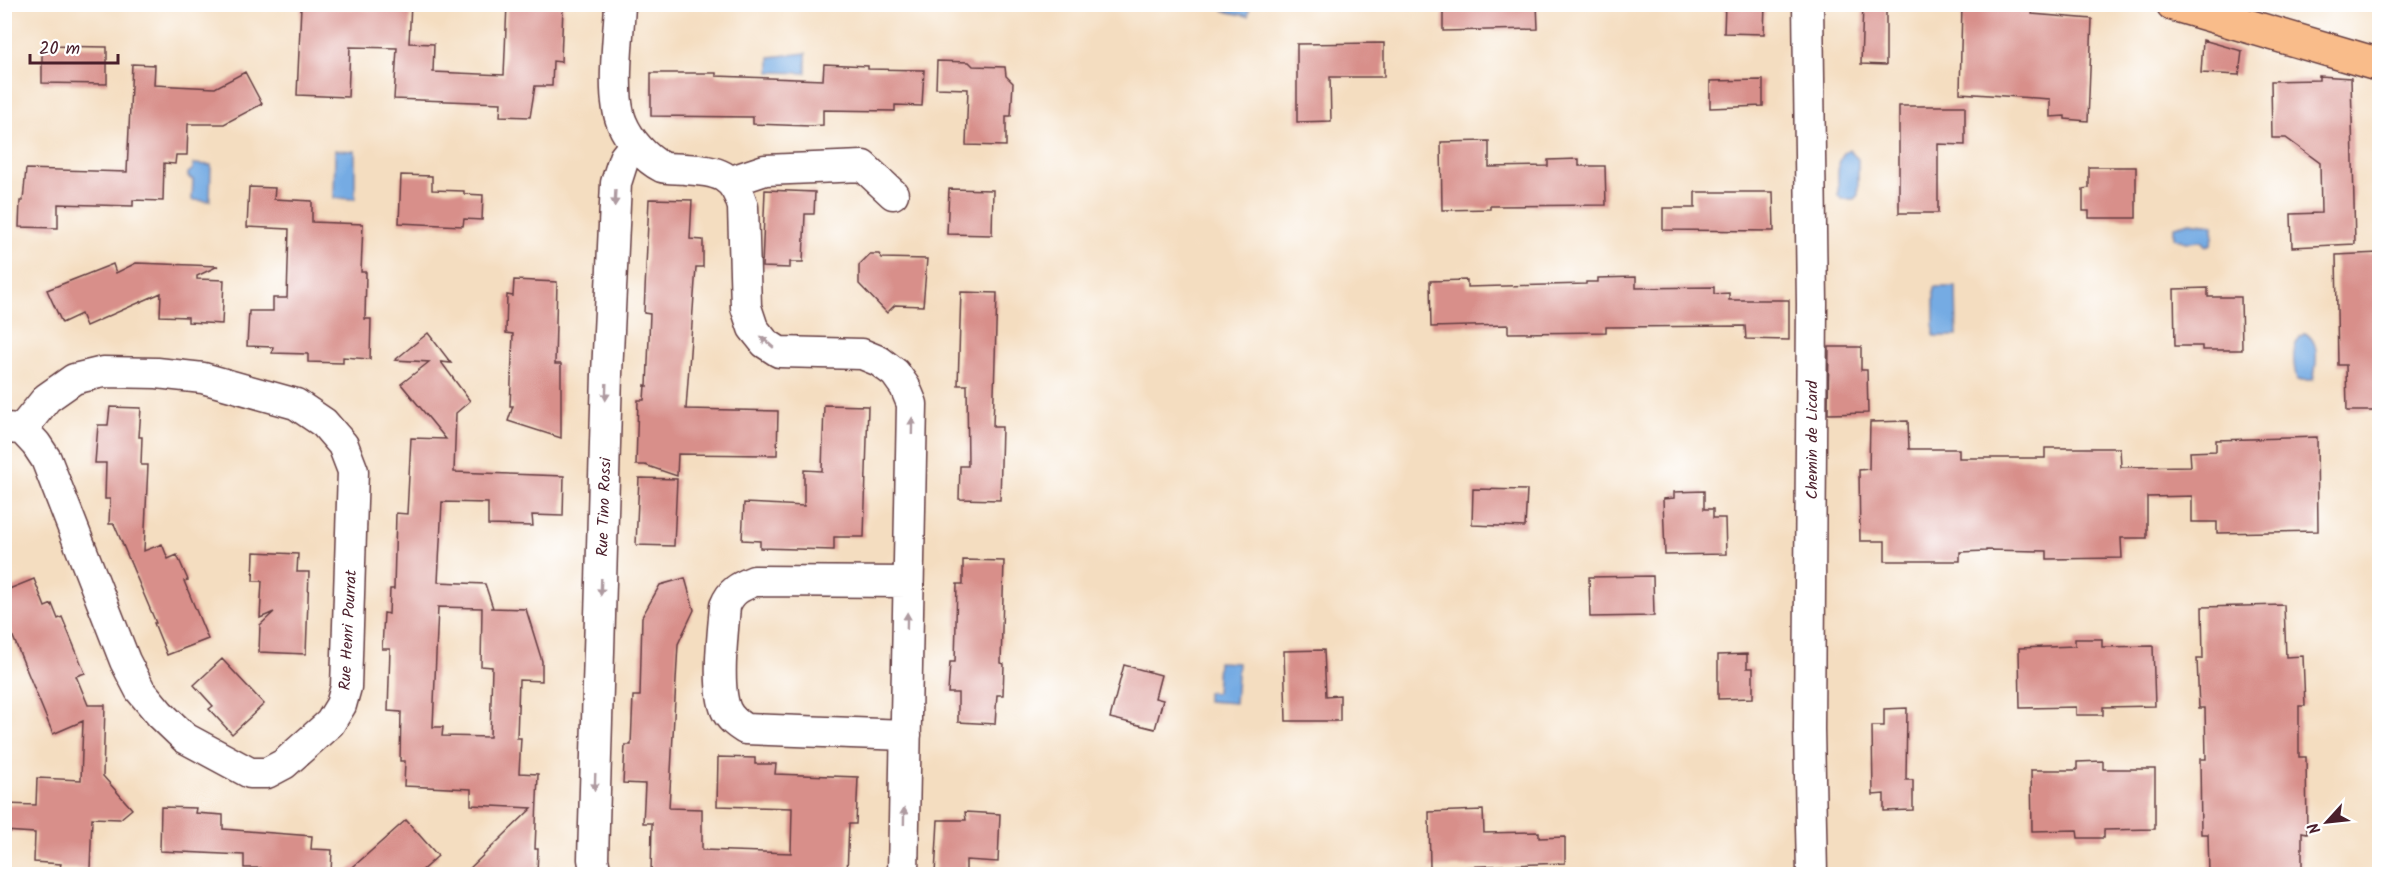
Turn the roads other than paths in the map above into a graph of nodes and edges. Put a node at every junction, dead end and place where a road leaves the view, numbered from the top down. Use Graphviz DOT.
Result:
graph roads {
  1 [pos="620,4"];
  2 [pos="1808,4"];
  3 [pos="2173,4"];
  4 [pos="2379,64"];
  5 [pos="635,144"];
  6 [pos="732,181"];
  7 [pos="893,194"];
  8 [pos="13,429"];
  9 [pos="908,582"];
  10 [pos="906,735"];
  11 [pos="596,874"];
  12 [pos="903,874"];
  13 [pos="1812,874"];
  1 -- 5 [label="street"];
  2 -- 13 [label="street, Chemin de Licard"];
  3 -- 4 [label="main road"];
  5 -- 6 [label="street"];
  5 -- 11 [label="street, Rue Tino Rossi, one-way"];
  6 -- 7 [label="street"];
  9 -- 6 [label="street, one-way"];
  8 -- 8 [label="street, Rue Henri Pourrat"];
  10 -- 9 [label="street, one-way"];
  9 -- 10 [label="street"];
  12 -- 10 [label="street, one-way"];
}
